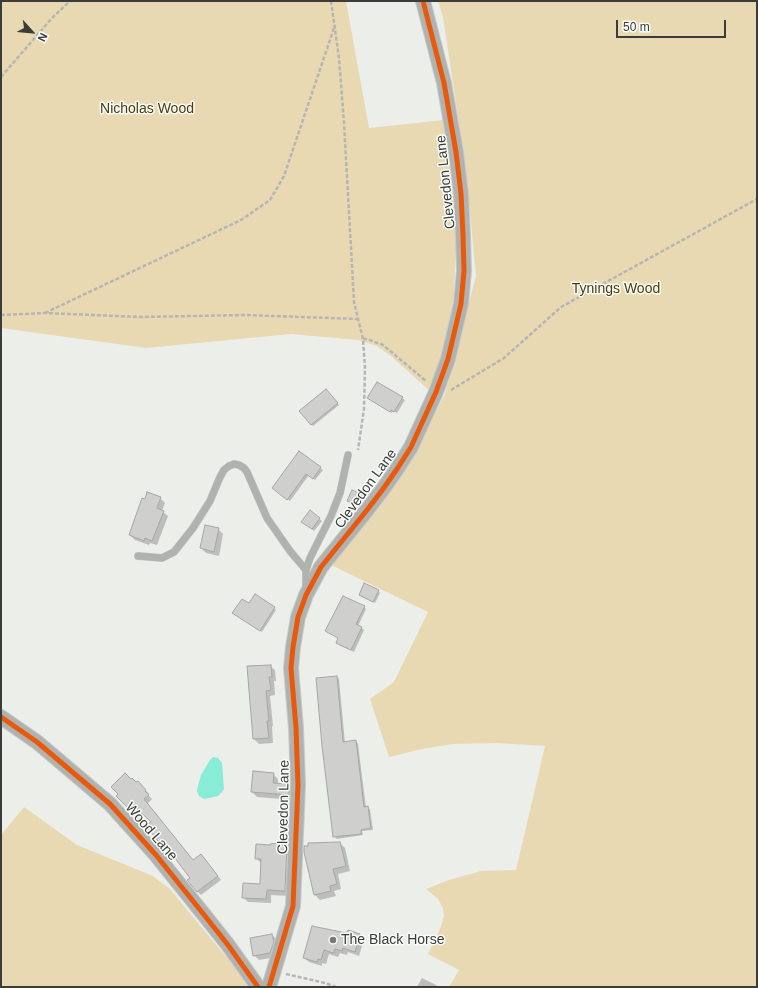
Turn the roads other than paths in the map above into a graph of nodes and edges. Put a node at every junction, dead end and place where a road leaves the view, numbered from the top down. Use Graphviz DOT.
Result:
graph roads {
  1 [pos="423,1"];
  2 [pos="348,454"];
  3 [pos="138,556"];
  4 [pos="306,570"];
  5 [pos="306,595"];
  6 [pos="1,717"];
  7 [pos="258,987"];
  8 [pos="269,987"];
  1 -- 5 [label="street, Clevedon Lane"];
  2 -- 4 [label="lane"];
  3 -- 4 [label="lane"];
  4 -- 5 [label="lane"];
  5 -- 8 [label="street, Clevedon Lane"];
  6 -- 7 [label="street, Wood Lane"];
}
